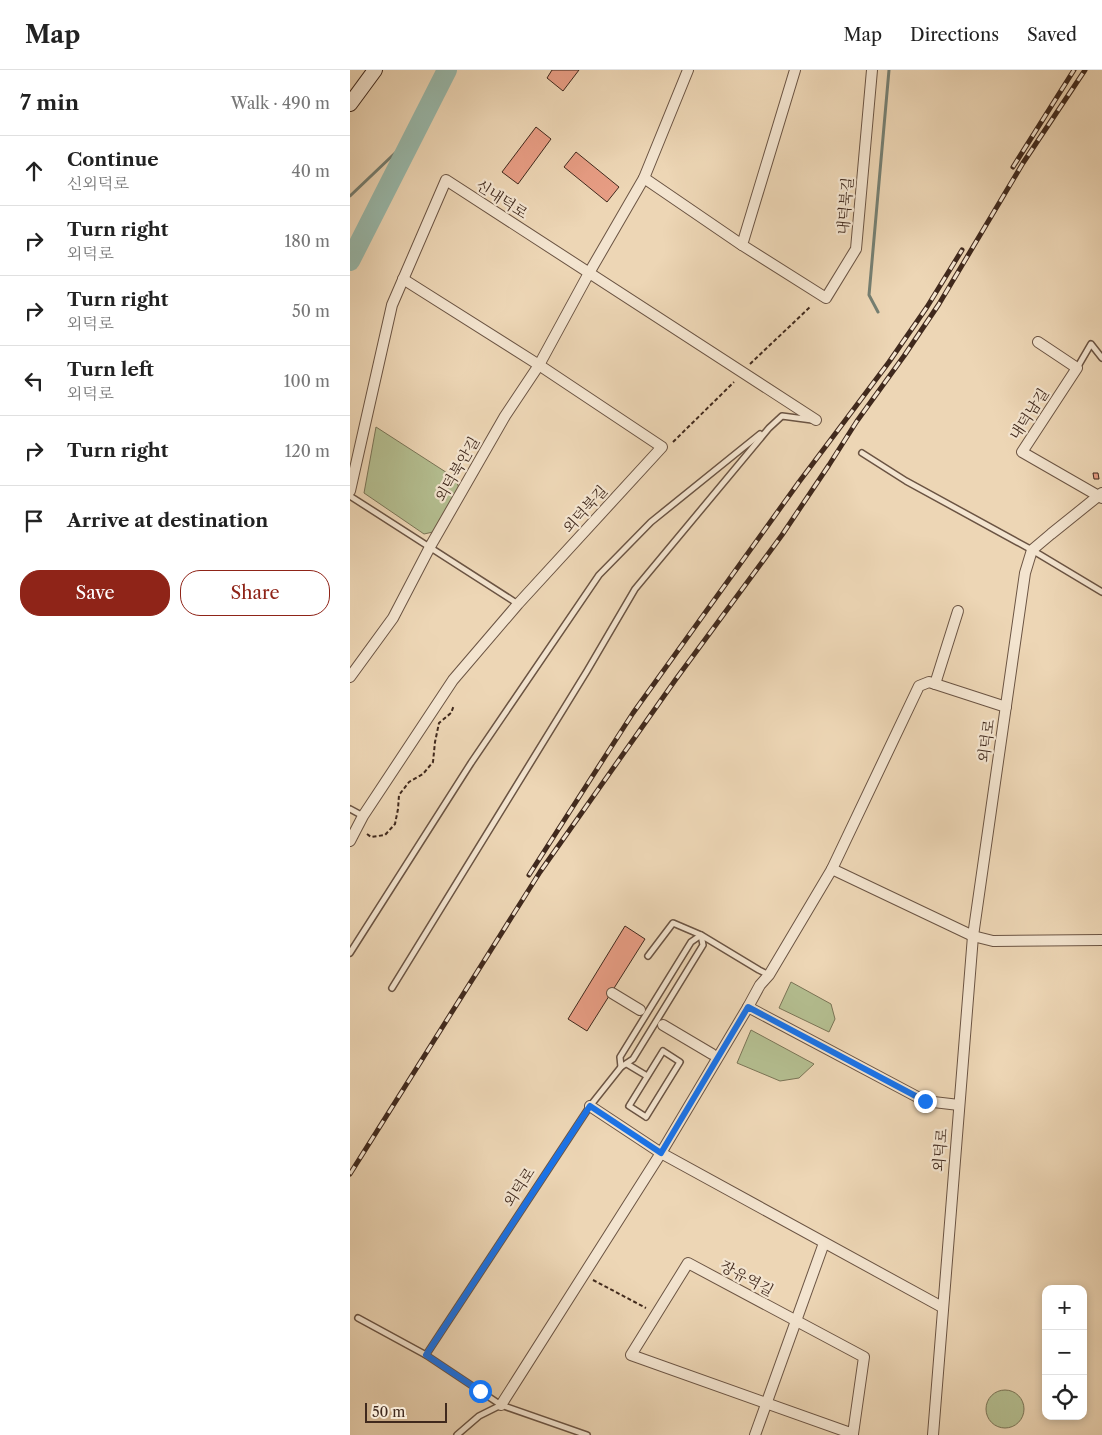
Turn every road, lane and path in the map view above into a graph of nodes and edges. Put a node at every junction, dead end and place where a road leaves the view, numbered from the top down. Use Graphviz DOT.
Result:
graph roads {
  1 [pos="376,70"];
  2 [pos="688,70"];
  3 [pos="795,70"];
  4 [pos="872,70"];
  5 [pos="350,104"];
  6 [pos="644,178"];
  7 [pos="742,245"];
  8 [pos="589,273"];
  9 [pos="403,279"];
  10 [pos="811,306"];
  11 [pos="1038,342"];
  12 [pos="1102,358"];
  13 [pos="539,365"];
  14 [pos="748,366"];
  15 [pos="1077,368"];
  16 [pos="734,382"];
  17 [pos="816,420"];
  18 [pos="768,428"];
  19 [pos="673,442"];
  20 [pos="862,453"];
  21 [pos="350,491"];
  22 [pos="350,496"];
  23 [pos="1101,496"];
  24 [pos="430,548"];
  25 [pos="1032,550"];
  26 [pos="1102,592"];
  27 [pos="518,604"];
  28 [pos="958,611"];
  29 [pos="350,677"];
  30 [pos="935,684"];
  31 [pos="454,704"];
  32 [pos="1006,706"];
  33 [pos="350,809"];
  34 [pos="362,816"];
  35 [pos="365,832"];
  36 [pos="350,841"];
  37 [pos="832,869"];
  38 [pos="701,935"];
  39 [pos="973,936"];
  40 [pos="1102,940"];
  41 [pos="350,953"];
  42 [pos="648,956"];
  43 [pos="769,975"];
  44 [pos="392,988"];
  45 [pos="612,993"];
  46 [pos="748,1007"];
  47 [pos="640,1010"];
  48 [pos="663,1025"];
  49 [pos="712,1054"];
  50 [pos="627,1064"];
  51 [pos="621,1067"];
  52 [pos="647,1076"];
  53 [pos="959,1105"];
  54 [pos="590,1106"];
  55 [pos="661,1153"];
  56 [pos="824,1242"];
  57 [pos="591,1279"];
  58 [pos="942,1307"];
  59 [pos="646,1308"];
  60 [pos="358,1318"];
  61 [pos="797,1321"];
  62 [pos="426,1355"];
  63 [pos="766,1403"];
  64 [pos="501,1405"];
  65 [pos="457,1435"];
  66 [pos="587,1435"];
  67 [pos="755,1435"];
  68 [pos="933,1435"];
  1 -- 5 [label="street"];
  2 -- 6 [label="street"];
  3 -- 7 [label="street"];
  4 -- 7 [label="street, 내덕북길"];
  6 -- 7 [label="street, 내덕북길"];
  6 -- 8 [label="street"];
  8 -- 9 [label="street, 신내덕로"];
  8 -- 13 [label="street, 외덕북안길"];
  8 -- 17 [label="street, 신내덕로"];
  9 -- 13 [label="street, 외덕북길"];
  9 -- 21 [label="street, 신내덕로"];
  10 -- 14 [label="path"];
  11 -- 15 [label="street"];
  12 -- 15 [label="lane, 내덕남길"];
  13 -- 24 [label="street, 외덕북안길"];
  13 -- 27 [label="street, 외덕북길"];
  15 -- 23 [label="street, 내덕남길"];
  16 -- 19 [label="path"];
  17 -- 18 [label="lane"];
  18 -- 41 [label="lane"];
  18 -- 44 [label="lane"];
  20 -- 25 [label="lane"];
  22 -- 24 [label="lane"];
  23 -- 25 [label="street, 내덕남길"];
  24 -- 27 [label="lane"];
  24 -- 29 [label="street, 외덕북안길"];
  25 -- 26 [label="lane"];
  25 -- 32 [label="street, 외덕로"];
  27 -- 34 [label="street, 외덕북길"];
  28 -- 30 [label="street"];
  30 -- 32 [label="street"];
  30 -- 37 [label="street"];
  31 -- 35 [label="path"];
  32 -- 39 [label="street, 외덕로"];
  33 -- 34 [label="lane"];
  34 -- 36 [label="street, 외덕북길"];
  37 -- 39 [label="street"];
  37 -- 43 [label="street"];
  38 -- 42 [label="lane"];
  38 -- 43 [label="lane"];
  38 -- 50 [label="lane"];
  38 -- 51 [label="lane"];
  39 -- 40 [label="street"];
  39 -- 53 [label="street, 외덕로"];
  43 -- 46 [label="street"];
  45 -- 47 [label="street"];
  46 -- 53 [label="street"];
  46 -- 55 [label="street"];
  48 -- 49 [label="street"];
  50 -- 51 [label="lane"];
  50 -- 52 [label="lane"];
  51 -- 54 [label="lane, 외덕로"];
  52 -- 52 [label="lane"];
  53 -- 58 [label="street, 외덕로"];
  54 -- 55 [label="street"];
  54 -- 62 [label="lane, 외덕로"];
  55 -- 56 [label="street"];
  55 -- 64 [label="street"];
  56 -- 58 [label="street"];
  56 -- 61 [label="street"];
  57 -- 59 [label="path"];
  58 -- 68 [label="street, 외덕로"];
  60 -- 62 [label="lane"];
  61 -- 63 [label="street"];
  61 -- 63 [label="street, 장유역길"];
  61 -- 63 [label="street, 장유역길"];
  62 -- 64 [label="lane"];
  63 -- 67 [label="street"];
  64 -- 65 [label="lane"];
  64 -- 66 [label="lane"];
}
